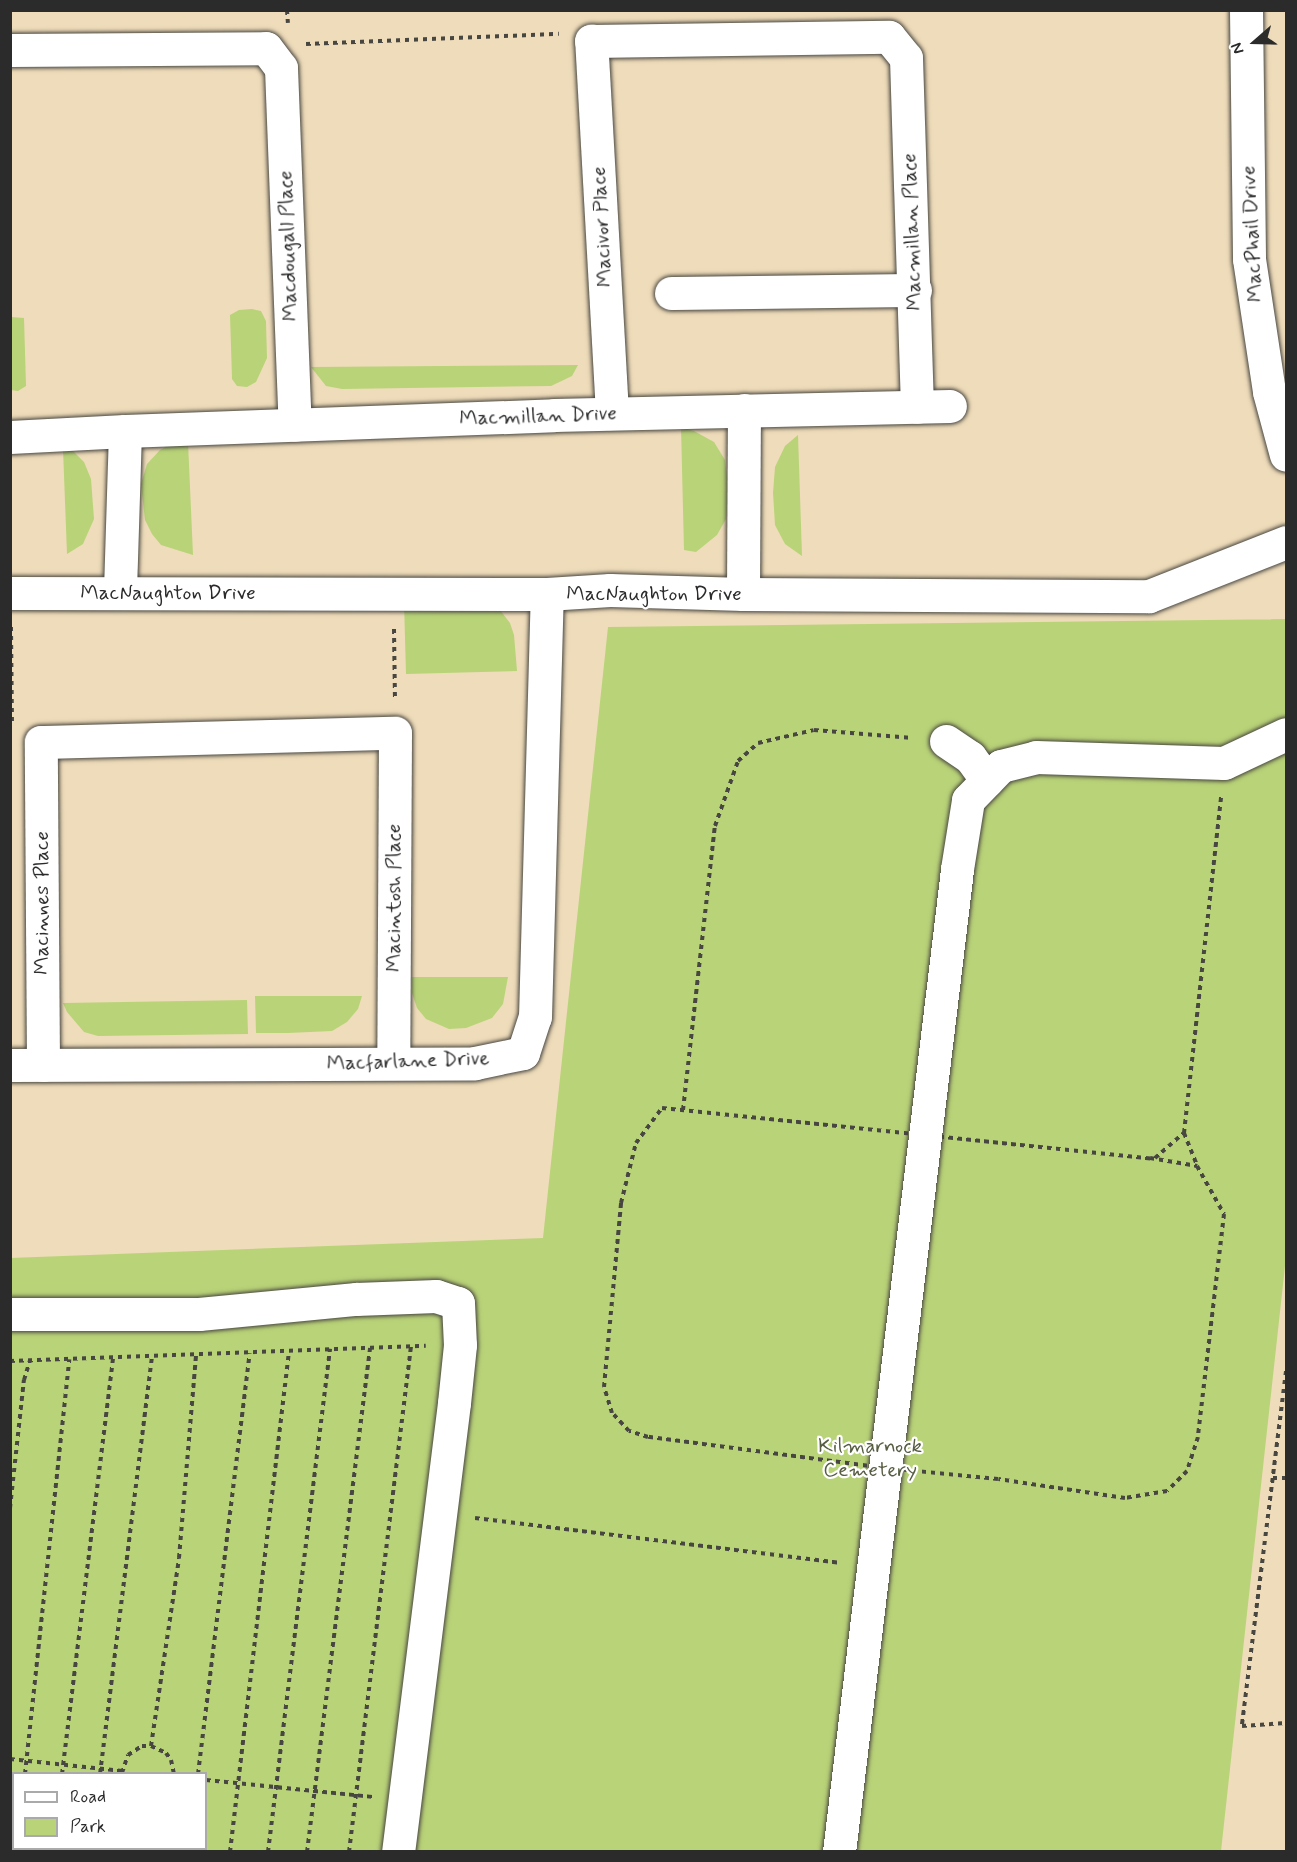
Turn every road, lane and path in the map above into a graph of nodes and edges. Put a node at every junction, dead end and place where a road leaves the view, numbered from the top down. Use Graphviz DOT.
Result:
graph roads {
  1 [pos="1246,10"];
  2 [pos="576,37"];
  3 [pos="10,50"];
  4 [pos="274,58"];
  5 [pos="915,290"];
  6 [pos="671,293"];
  7 [pos="917,406"];
  8 [pos="950,406"];
  9 [pos="744,410"];
  10 [pos="612,413"];
  11 [pos="295,425"];
  12 [pos="125,431"];
  13 [pos="10,437"];
  14 [pos="1287,454"];
  15 [pos="1287,542"];
  16 [pos="10,592"];
  17 [pos="120,592"];
  18 [pos="394,593"];
  19 [pos="547,594"];
  20 [pos="743,594"];
  21 [pos="10,622"];
  22 [pos="395,733"];
  23 [pos="1287,734"];
  24 [pos="27,735"];
  25 [pos="946,741"];
  26 [pos="1224,763"];
  27 [pos="987,780"];
  28 [pos="393,1063"];
  29 [pos="10,1065"];
  30 [pos="43,1065"];
  31 [pos="683,1110"];
  32 [pos="1184,1133"];
  33 [pos="1154,1159"];
  34 [pos="1197,1166"];
  35 [pos="10,1314"];
  36 [pos="199,1314"];
  37 [pos="460,1345"];
  38 [pos="411,1347"];
  39 [pos="370,1348"];
  40 [pos="330,1349"];
  41 [pos="289,1351"];
  42 [pos="250,1353"];
  43 [pos="196,1354"];
  44 [pos="152,1356"];
  45 [pos="113,1357"];
  46 [pos="69,1359"];
  47 [pos="30,1360"];
  48 [pos="10,1361"];
  49 [pos="1287,1371"];
  50 [pos="1287,1478"];
  51 [pos="1273,1479"];
  52 [pos="10,1508"];
  53 [pos="438,1513"];
  54 [pos="873,1567"];
  55 [pos="1287,1723"];
  56 [pos="151,1746"];
  57 [pos="10,1760"];
  58 [pos="26,1761"];
  59 [pos="63,1765"];
  60 [pos="100,1771"];
  61 [pos="25,1772"];
  62 [pos="62,1772"];
  63 [pos="122,1772"];
  64 [pos="174,1772"];
  65 [pos="198,1772"];
  66 [pos="207,1780"];
  67 [pos="239,1783"];
  68 [pos="276,1787"];
  69 [pos="315,1791"];
  70 [pos="356,1795"];
  71 [pos="404,1800"];
  72 [pos="230,1851"];
  73 [pos="268,1851"];
  74 [pos="307,1851"];
  75 [pos="349,1851"];
  76 [pos="398,1851"];
  77 [pos="839,1851"];
  1 -- 14 [label="street, MacPhail Drive"];
  2 -- 4 [label="path"];
  2 -- 5 [label="street, Macmillan Place"];
  2 -- 10 [label="street, Macivor Place"];
  3 -- 4 [label="street"];
  4 -- 11 [label="street, Macdougall Place"];
  5 -- 6 [label="street"];
  5 -- 7 [label="street, Macmillan Place"];
  7 -- 8 [label="street, Macmillan Drive"];
  7 -- 9 [label="street, Macmillan Drive"];
  9 -- 10 [label="street, Macmillan Drive"];
  9 -- 20 [label="street"];
  10 -- 11 [label="street, Macmillan Drive"];
  11 -- 12 [label="street, Macmillan Drive"];
  12 -- 13 [label="street, Macmillan Drive"];
  12 -- 17 [label="street"];
  15 -- 20 [label="street, MacNaughton Drive"];
  16 -- 17 [label="street, MacNaughton Drive"];
  17 -- 18 [label="street, MacNaughton Drive"];
  18 -- 19 [label="street, MacNaughton Drive"];
  18 -- 22 [label="path"];
  19 -- 20 [label="street, MacNaughton Drive"];
  19 -- 28 [label="street, Macfarlane Drive"];
  21 -- 24 [label="path"];
  22 -- 24 [label="street"];
  22 -- 28 [label="street, Macintosh Place"];
  23 -- 26 [label="street"];
  24 -- 30 [label="street, Macinnes Place"];
  25 -- 27 [label="street"];
  25 -- 31 [label="path"];
  26 -- 27 [label="street"];
  26 -- 32 [label="path"];
  27 -- 54 [label="street"];
  28 -- 30 [label="street, Macfarlane Drive"];
  29 -- 30 [label="street, Macfarlane Drive"];
  32 -- 33 [label="path"];
  32 -- 34 [label="path"];
  35 -- 36 [label="street"];
  36 -- 37 [label="street"];
  36 -- 43 [label="path"];
  37 -- 38 [label="path"];
  37 -- 53 [label="street"];
  38 -- 39 [label="path"];
  38 -- 70 [label="path"];
  39 -- 40 [label="path"];
  39 -- 69 [label="path"];
  40 -- 41 [label="path"];
  40 -- 68 [label="path"];
  41 -- 42 [label="path"];
  41 -- 67 [label="path"];
  42 -- 43 [label="path"];
  42 -- 65 [label="path"];
  43 -- 44 [label="path"];
  43 -- 56 [label="path"];
  44 -- 45 [label="path"];
  44 -- 60 [label="path"];
  45 -- 46 [label="path"];
  45 -- 59 [label="path"];
  46 -- 47 [label="path"];
  46 -- 58 [label="path"];
  47 -- 48 [label="path"];
  47 -- 52 [label="path"];
  49 -- 51 [label="path"];
  50 -- 51 [label="path"];
  51 -- 55 [label="path"];
  53 -- 54 [label="path"];
  53 -- 71 [label="street"];
  54 -- 77 [label="street"];
  56 -- 63 [label="path"];
  56 -- 64 [label="path"];
  57 -- 58 [label="path"];
  58 -- 59 [label="path"];
  58 -- 61 [label="path"];
  59 -- 60 [label="path"];
  59 -- 62 [label="path"];
  60 -- 63 [label="path"];
  66 -- 67 [label="path"];
  67 -- 68 [label="path"];
  67 -- 72 [label="path"];
  68 -- 69 [label="path"];
  68 -- 73 [label="path"];
  69 -- 70 [label="path"];
  69 -- 74 [label="path"];
  70 -- 71 [label="path"];
  70 -- 75 [label="path"];
  71 -- 76 [label="street"];
}
